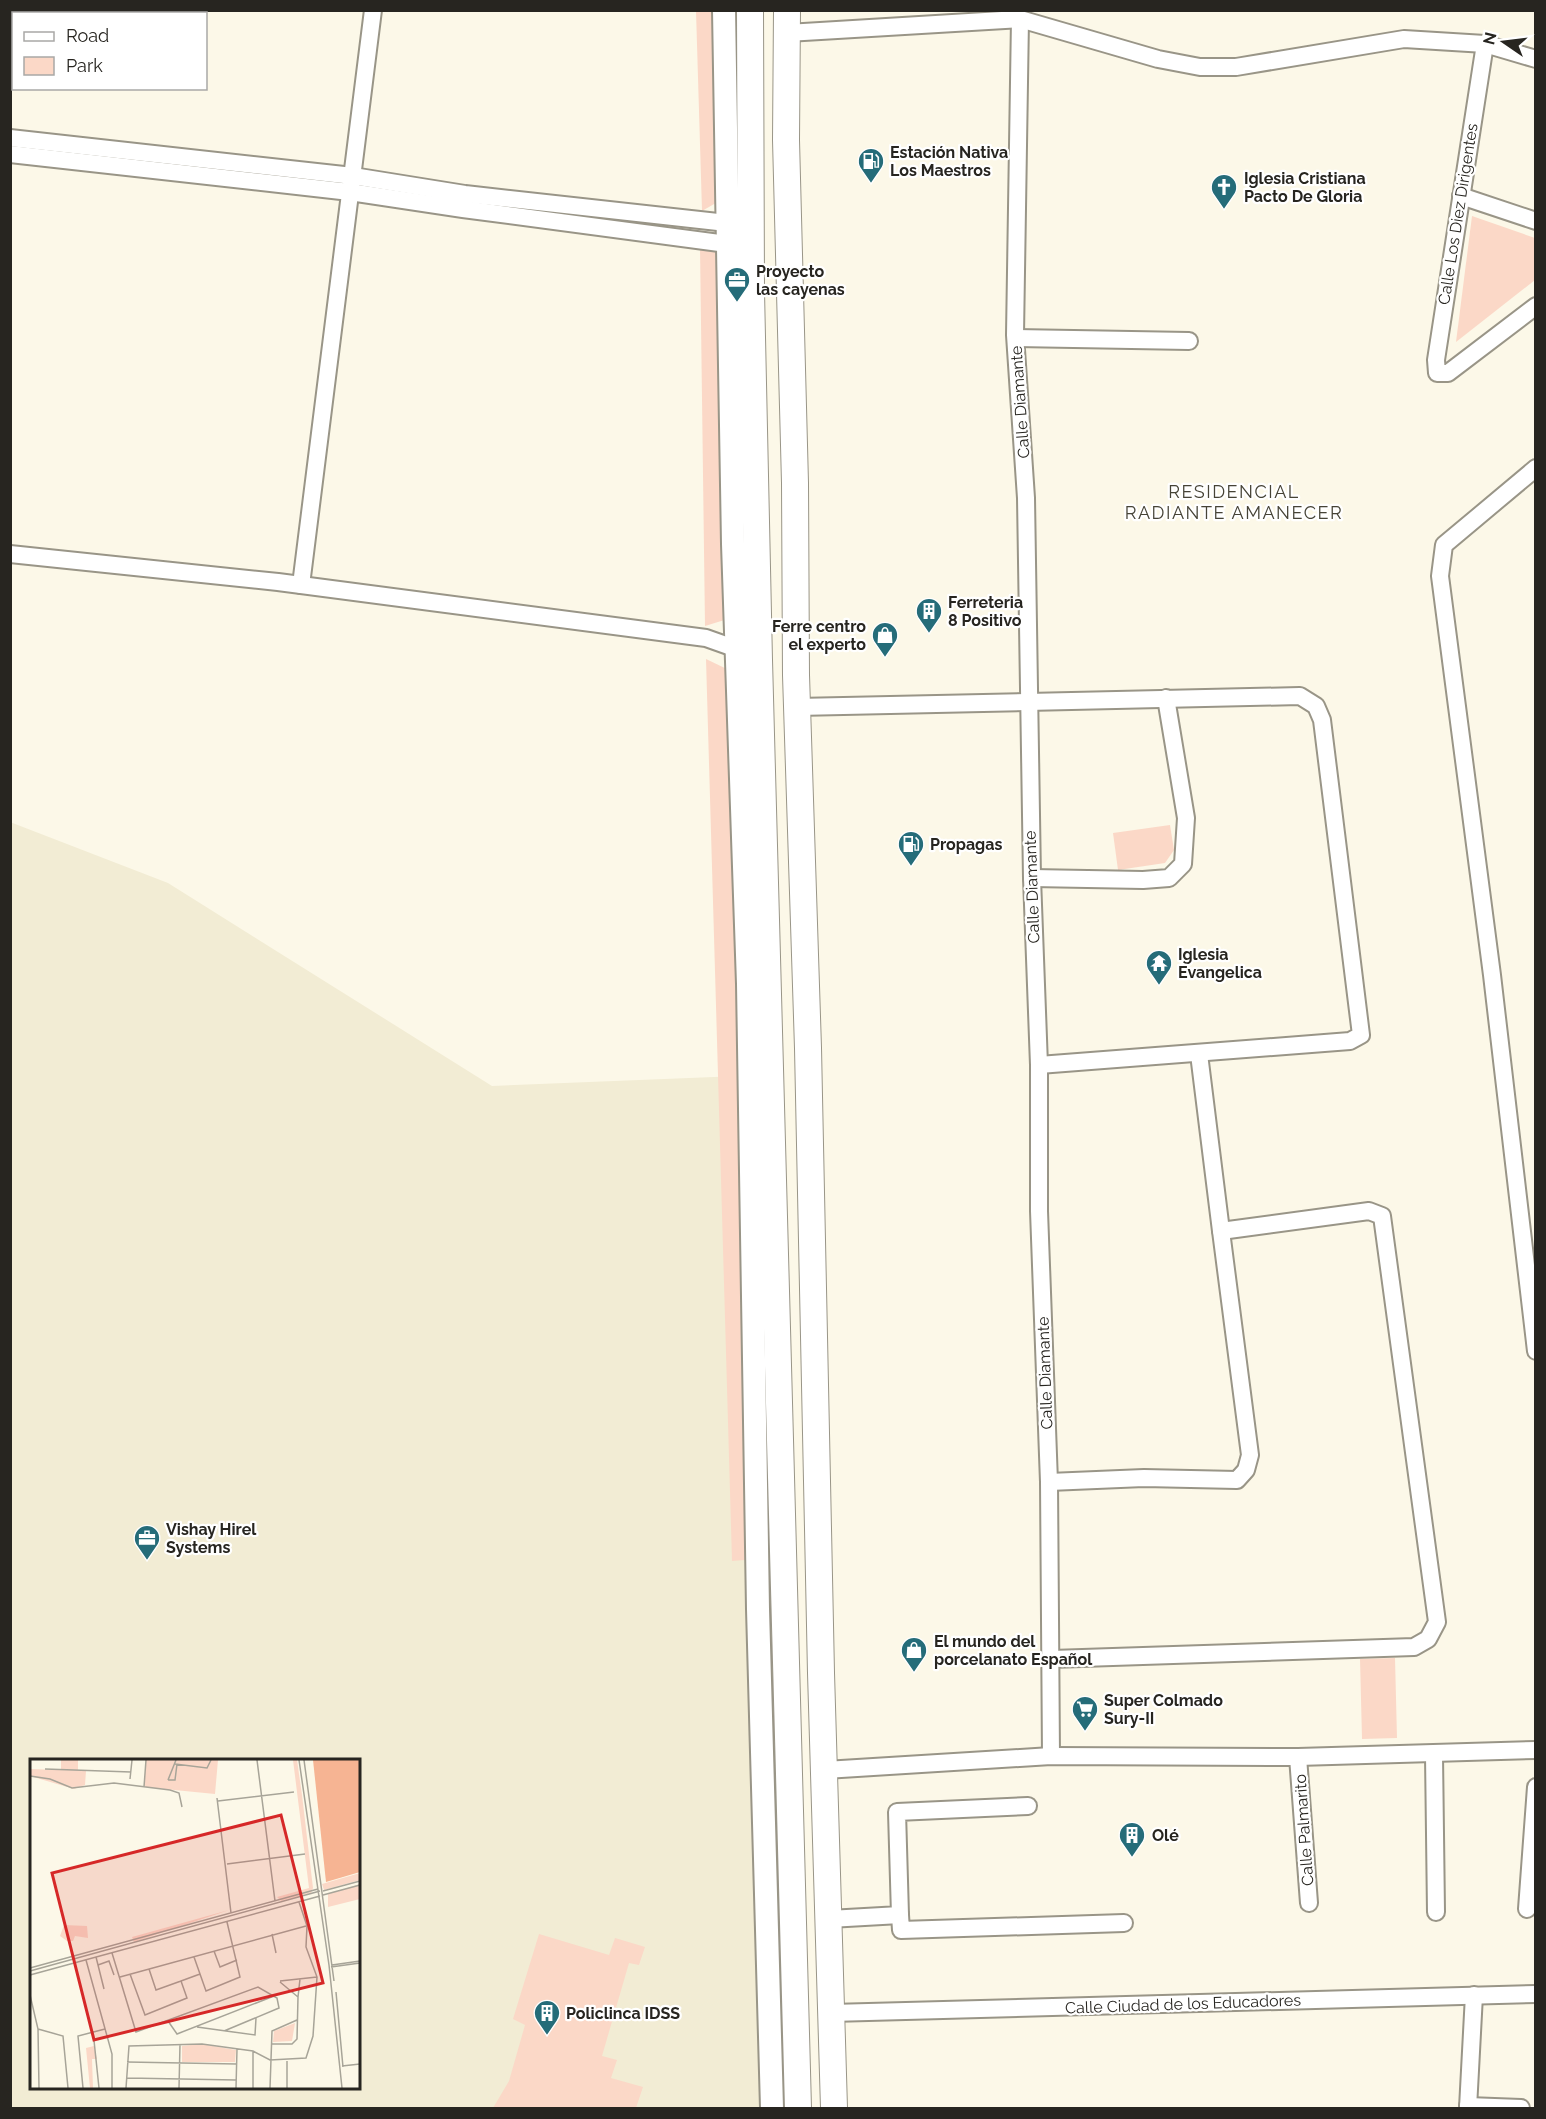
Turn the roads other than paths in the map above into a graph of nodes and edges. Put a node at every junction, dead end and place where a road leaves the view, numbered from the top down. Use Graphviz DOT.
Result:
graph roads {
  1 [pos="373,10"];
  2 [pos="724,10"];
  3 [pos="750,10"];
  4 [pos="1020,19"];
  5 [pos="787,22"];
  6 [pos="1485,44"];
  7 [pos="1536,59"];
  8 [pos="10,138"];
  9 [pos="32,148"];
  10 [pos="10,154"];
  11 [pos="351,184"];
  12 [pos="1461,196"];
  13 [pos="1536,220"];
  14 [pos="717,232"];
  15 [pos="1536,306"];
  16 [pos="1016,338"];
  17 [pos="1189,341"];
  18 [pos="1536,468"];
  19 [pos="10,554"];
  20 [pos="300,585"];
  21 [pos="737,649"];
  22 [pos="1166,698"];
  23 [pos="1028,702"];
  24 [pos="797,707"];
  25 [pos="1032,878"];
  26 [pos="1199,1054"];
  27 [pos="1039,1065"];
  28 [pos="1221,1231"];
  29 [pos="1536,1351"];
  30 [pos="1049,1482"];
  31 [pos="1052,1659"];
  32 [pos="1536,1750"];
  33 [pos="1434,1755"];
  34 [pos="1051,1756"];
  35 [pos="1298,1757"];
  36 [pos="825,1770"];
  37 [pos="1536,1787"];
  38 [pos="1028,1806"];
  39 [pos="1309,1903"];
  40 [pos="1527,1909"];
  41 [pos="1436,1912"];
  42 [pos="900,1915"];
  43 [pos="829,1919"];
  44 [pos="1124,1923"];
  45 [pos="1536,1994"];
  46 [pos="1474,1995"];
  47 [pos="831,2013"];
  48 [pos="1468,2108"];
  49 [pos="772,2109"];
  50 [pos="798,2109"];
  51 [pos="834,2109"];
  52 [pos="1521,2109"];
  1 -- 11 [label="street"];
  2 -- 14 [label="street"];
  3 -- 50 [label="main road"];
  4 -- 5 [label="street"];
  4 -- 6 [label="street"];
  4 -- 16 [label="street, Calle Diamante"];
  5 -- 24 [label="main road"];
  6 -- 7 [label="street"];
  6 -- 12 [label="street, Calle Los Diez Dirigentes"];
  8 -- 9 [label="street"];
  9 -- 10 [label="street"];
  9 -- 11 [label="street"];
  11 -- 14 [label="street"];
  11 -- 20 [label="street"];
  12 -- 13 [label="street"];
  12 -- 15 [label="street, Calle Los Diez Dirigentes"];
  14 -- 21 [label="street"];
  16 -- 17 [label="street"];
  16 -- 23 [label="street, Calle Diamante"];
  18 -- 29 [label="street"];
  19 -- 20 [label="street"];
  20 -- 21 [label="street"];
  21 -- 49 [label="street"];
  22 -- 23 [label="street"];
  22 -- 25 [label="street"];
  22 -- 26 [label="street"];
  23 -- 24 [label="street"];
  23 -- 25 [label="street, Calle Diamante"];
  24 -- 36 [label="main road"];
  25 -- 27 [label="street, Calle Diamante"];
  26 -- 27 [label="street"];
  26 -- 28 [label="street"];
  27 -- 30 [label="street, Calle Diamante"];
  28 -- 30 [label="street"];
  28 -- 31 [label="street"];
  30 -- 31 [label="street, Calle Diamante"];
  31 -- 34 [label="street, Calle Diamante"];
  32 -- 33 [label="street"];
  33 -- 35 [label="street"];
  33 -- 41 [label="street"];
  34 -- 35 [label="street"];
  34 -- 36 [label="street"];
  35 -- 39 [label="street, Calle Palmarito"];
  36 -- 43 [label="main road"];
  37 -- 40 [label="street"];
  38 -- 42 [label="street"];
  42 -- 43 [label="street"];
  42 -- 44 [label="street"];
  43 -- 47 [label="main road"];
  45 -- 46 [label="street, Calle Ciudad de los Educadores"];
  46 -- 47 [label="street, Calle Ciudad de los Educadores"];
  46 -- 48 [label="street"];
  47 -- 51 [label="main road"];
  48 -- 52 [label="street"];
}
